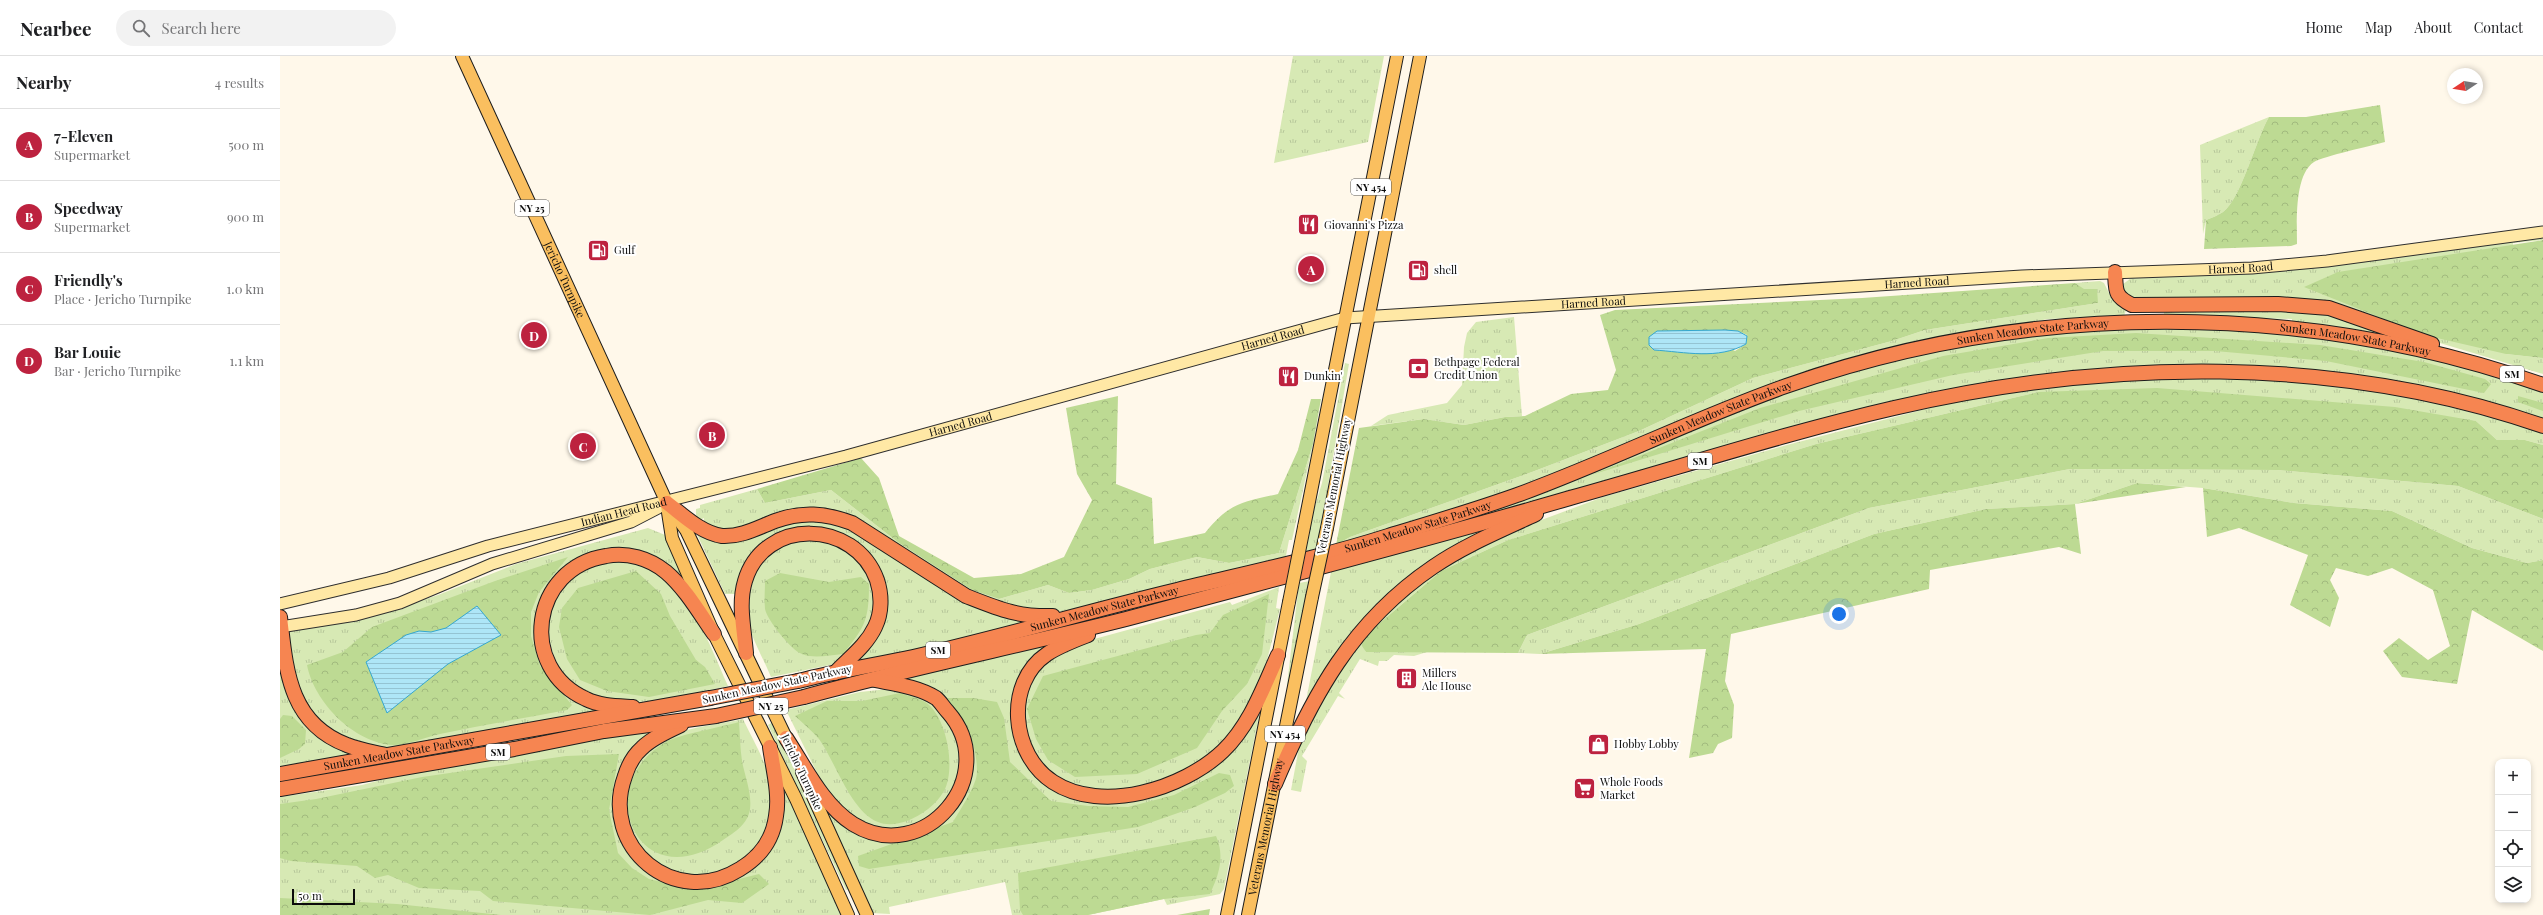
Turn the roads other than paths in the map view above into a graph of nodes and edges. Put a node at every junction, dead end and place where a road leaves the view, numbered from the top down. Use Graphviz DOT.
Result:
graph roads {
  1 [pos="462,56"];
  2 [pos="1397,56"];
  3 [pos="1420,56"];
  4 [pos="2543,232"];
  5 [pos="2115,272"];
  6 [pos="1368,315"];
  7 [pos="1345,318"];
  8 [pos="2481,365"];
  9 [pos="2543,385"];
  10 [pos="2543,426"];
  11 [pos="1571,498"];
  12 [pos="667,503"];
  13 [pos="280,604"];
  14 [pos="1078,615"];
  15 [pos="1126,619"];
  16 [pos="280,623"];
  17 [pos="714,634"];
  18 [pos="746,653"];
  19 [pos="1278,654"];
  20 [pos="835,673"];
  21 [pos="869,679"];
  22 [pos="660,707"];
  23 [pos="694,720"];
  24 [pos="786,738"];
  25 [pos="770,747"];
  26 [pos="390,756"];
  27 [pos="280,774"];
  28 [pos="1275,784"];
  29 [pos="280,789"];
  30 [pos="848,915"];
  31 [pos="867,915"];
  32 [pos="1227,915"];
  33 [pos="1248,915"];
  1 -- 12 [label="main road, Jericho Turnpike / NY 25"];
  2 -- 7 [label="main road, Veterans Memorial Highway / NY 454"];
  3 -- 6 [label="main road, Veterans Memorial Highway / NY 454"];
  4 -- 5 [label="main road, Harned Road"];
  5 -- 6 [label="main road, Harned Road"];
  5 -- 8 [label="highway"];
  6 -- 7 [label="main road, Harned Road"];
  6 -- 28 [label="main road, Veterans Memorial Highway / NY 454, bridge"];
  7 -- 12 [label="main road, Harned Road"];
  7 -- 19 [label="main road, Veterans Memorial Highway / NY 454, bridge"];
  8 -- 9 [label="highway, Sunken Meadow State Parkway / SM"];
  8 -- 14 [label="highway, Sunken Meadow State Parkway / SM"];
  10 -- 11 [label="highway, Sunken Meadow State Parkway / SM"];
  11 -- 15 [label="highway, Sunken Meadow State Parkway / SM"];
  11 -- 28 [label="highway"];
  12 -- 13 [label="main road, Indian Head Road"];
  12 -- 14 [label="highway"];
  12 -- 16 [label="main road, Indian Head Road"];
  12 -- 17 [label="main road, Jericho Turnpike / NY 25"];
  12 -- 18 [label="main road, Jericho Turnpike / NY 25"];
  14 -- 20 [label="highway, Sunken Meadow State Parkway / SM"];
  15 -- 19 [label="highway"];
  15 -- 21 [label="highway, Sunken Meadow State Parkway / SM"];
  16 -- 26 [label="highway"];
  17 -- 22 [label="highway"];
  17 -- 25 [label="main road, Jericho Turnpike / NY 25"];
  18 -- 20 [label="highway"];
  18 -- 24 [label="main road, Jericho Turnpike / NY 25"];
  19 -- 32 [label="main road, Veterans Memorial Highway / NY 454"];
  20 -- 22 [label="highway, Sunken Meadow State Parkway / SM, bridge"];
  21 -- 23 [label="highway, Sunken Meadow State Parkway / SM, bridge"];
  21 -- 24 [label="highway"];
  22 -- 26 [label="highway, Sunken Meadow State Parkway / SM"];
  23 -- 25 [label="highway"];
  23 -- 29 [label="highway, Sunken Meadow State Parkway / SM"];
  24 -- 31 [label="main road, Jericho Turnpike / NY 25"];
  25 -- 30 [label="main road, Jericho Turnpike / NY 25"];
  26 -- 27 [label="highway, Sunken Meadow State Parkway / SM"];
  28 -- 33 [label="main road, Veterans Memorial Highway / NY 454"];
}
